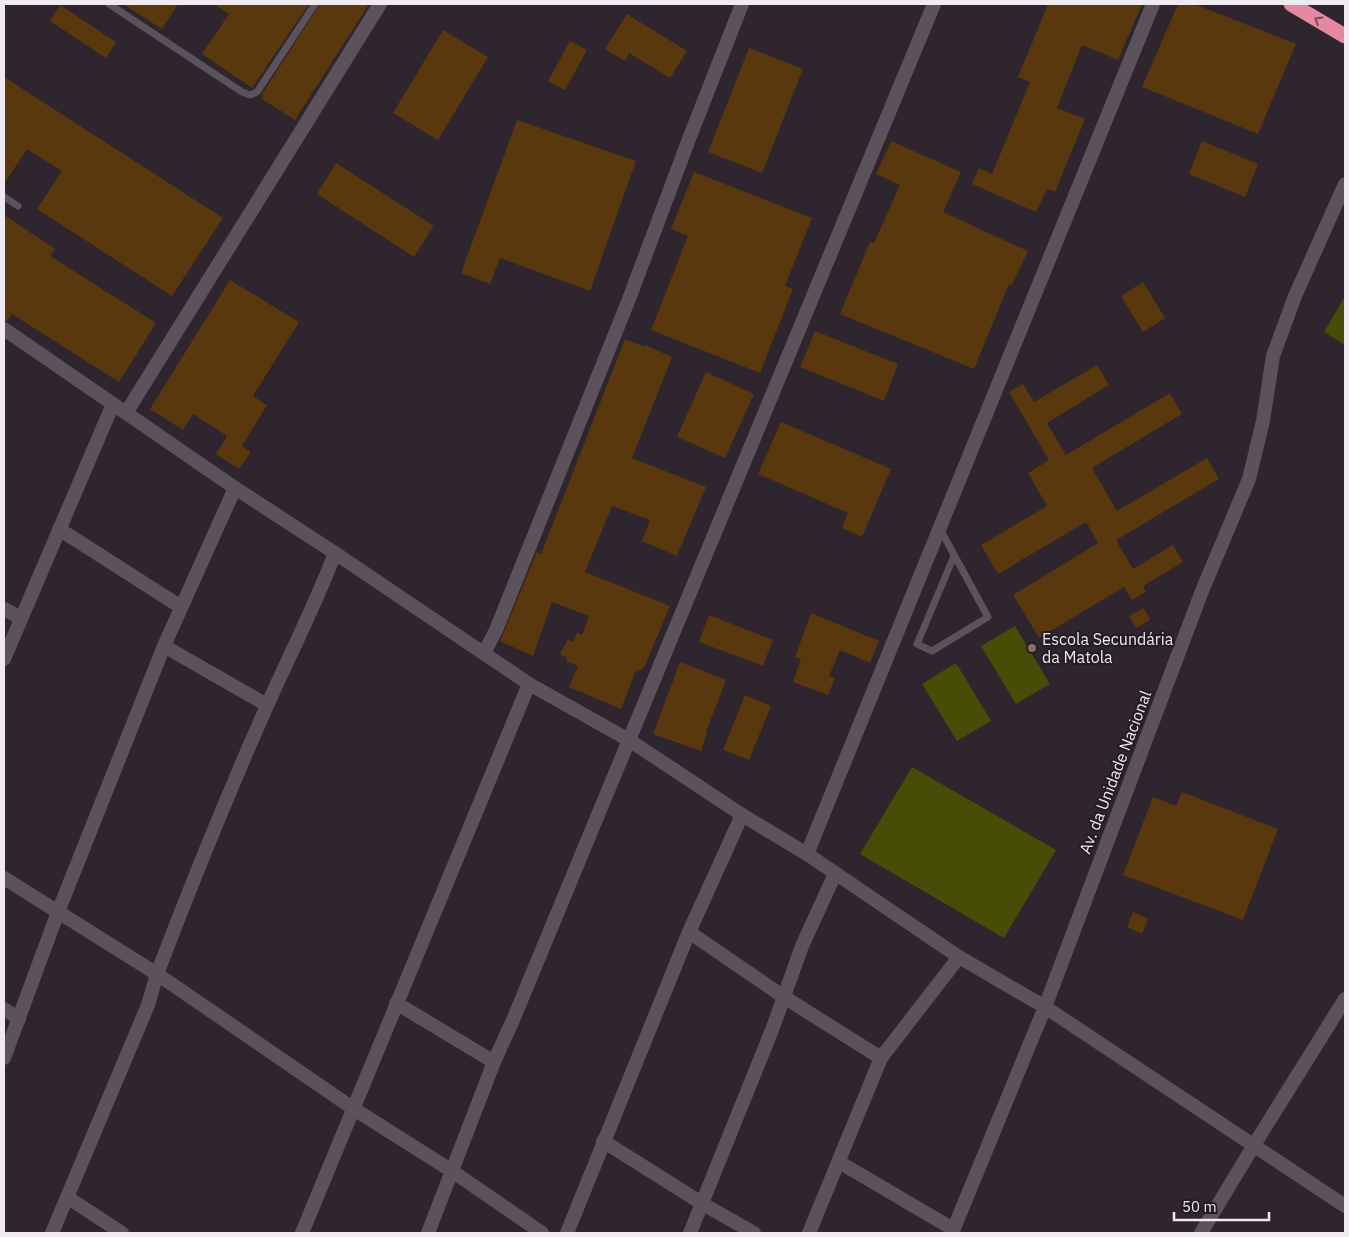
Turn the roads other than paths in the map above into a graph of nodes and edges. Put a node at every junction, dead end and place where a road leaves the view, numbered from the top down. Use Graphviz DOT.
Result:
graph roads {
  1 [pos="109,4"];
  2 [pos="315,4"];
  3 [pos="380,4"];
  4 [pos="742,4"];
  5 [pos="934,4"];
  6 [pos="1153,4"];
  7 [pos="1291,4"];
  8 [pos="1345,36"];
  9 [pos="1345,184"];
  10 [pos="4,197"];
  11 [pos="18,206"];
  12 [pos="5,334"];
  13 [pos="113,404"];
  14 [pos="126,413"];
  15 [pos="235,488"];
  16 [pos="59,529"];
  17 [pos="940,529"];
  18 [pos="335,552"];
  19 [pos="954,556"];
  20 [pos="181,607"];
  21 [pos="4,608"];
  22 [pos="21,618"];
  23 [pos="164,646"];
  24 [pos="484,653"];
  25 [pos="4,659"];
  26 [pos="529,684"];
  27 [pos="267,705"];
  28 [pos="629,740"];
  29 [pos="742,815"];
  30 [pos="807,854"];
  31 [pos="835,874"];
  32 [pos="4,878"];
  33 [pos="58,912"];
  34 [pos="690,932"];
  35 [pos="959,957"];
  36 [pos="157,974"];
  37 [pos="784,997"];
  38 [pos="1345,1000"];
  39 [pos="396,1004"];
  40 [pos="1045,1007"];
  41 [pos="4,1009"];
  42 [pos="19,1019"];
  43 [pos="4,1058"];
  44 [pos="880,1058"];
  45 [pos="494,1062"];
  46 [pos="354,1109"];
  47 [pos="603,1141"];
  48 [pos="1254,1144"];
  49 [pos="839,1162"];
  50 [pos="452,1171"];
  51 [pos="67,1197"];
  52 [pos="703,1204"];
  53 [pos="1345,1206"];
  54 [pos="952,1231"];
  55 [pos="52,1233"];
  56 [pos="122,1233"];
  57 [pos="302,1233"];
  58 [pos="428,1233"];
  59 [pos="542,1233"];
  60 [pos="567,1233"];
  61 [pos="690,1233"];
  62 [pos="754,1233"];
  63 [pos="809,1233"];
  64 [pos="1201,1233"];
  1 -- 2 [label="lane"];
  3 -- 14 [label="street"];
  4 -- 24 [label="street"];
  5 -- 28 [label="street"];
  6 -- 17 [label="street"];
  8 -- 7 [label="highway, one-way"];
  9 -- 40 [label="street, Av. da Unidade Nacional"];
  10 -- 11 [label="lane"];
  12 -- 13 [label="street"];
  13 -- 14 [label="street"];
  13 -- 16 [label="street"];
  14 -- 15 [label="street"];
  15 -- 18 [label="street"];
  15 -- 20 [label="street"];
  16 -- 20 [label="street"];
  16 -- 22 [label="street"];
  17 -- 19 [label="lane"];
  17 -- 30 [label="street"];
  18 -- 24 [label="street"];
  18 -- 27 [label="street"];
  19 -- 19 [label="lane"];
  20 -- 23 [label="street"];
  21 -- 22 [label="street"];
  22 -- 25 [label="street"];
  23 -- 27 [label="street"];
  23 -- 33 [label="street"];
  24 -- 26 [label="street"];
  26 -- 28 [label="street"];
  26 -- 39 [label="street"];
  27 -- 36 [label="street"];
  28 -- 29 [label="street"];
  28 -- 45 [label="street"];
  29 -- 30 [label="street"];
  29 -- 34 [label="street"];
  30 -- 31 [label="street"];
  31 -- 35 [label="street"];
  31 -- 37 [label="street"];
  32 -- 33 [label="street"];
  33 -- 36 [label="street"];
  33 -- 42 [label="street"];
  34 -- 37 [label="street"];
  34 -- 47 [label="street"];
  35 -- 40 [label="street"];
  35 -- 44 [label="street"];
  36 -- 46 [label="street"];
  36 -- 51 [label="street"];
  37 -- 44 [label="street"];
  37 -- 52 [label="street"];
  38 -- 48 [label="street"];
  39 -- 45 [label="street"];
  39 -- 46 [label="street"];
  40 -- 48 [label="street"];
  40 -- 54 [label="street, Av. da Unidade Nacional"];
  41 -- 42 [label="street"];
  42 -- 43 [label="street"];
  44 -- 49 [label="street"];
  45 -- 50 [label="street"];
  46 -- 50 [label="street"];
  46 -- 57 [label="street"];
  47 -- 52 [label="street"];
  47 -- 60 [label="street"];
  48 -- 53 [label="street"];
  48 -- 64 [label="street"];
  49 -- 54 [label="street"];
  49 -- 63 [label="street"];
  50 -- 58 [label="street"];
  50 -- 59 [label="street"];
  51 -- 55 [label="street"];
  51 -- 56 [label="street"];
  52 -- 61 [label="street"];
  52 -- 62 [label="street"];
}
